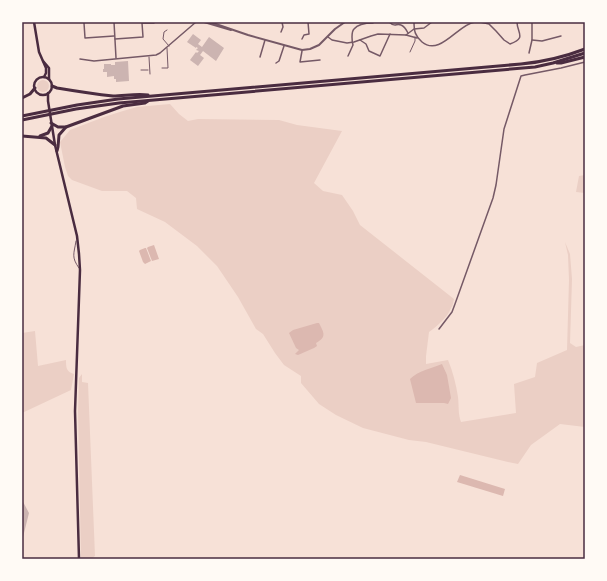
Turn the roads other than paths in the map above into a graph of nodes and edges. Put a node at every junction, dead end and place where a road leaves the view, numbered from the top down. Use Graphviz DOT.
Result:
graph roads {
  1 [pos="34,22"];
  2 [pos="114,22"];
  3 [pos="196,22"];
  4 [pos="204,22"];
  5 [pos="210,22"];
  6 [pos="283,22"];
  7 [pos="308,22"];
  8 [pos="345,22"];
  9 [pos="389,22"];
  10 [pos="414,22"];
  11 [pos="432,22"];
  12 [pos="470,22"];
  13 [pos="475,22"];
  14 [pos="480,22"];
  15 [pos="517,22"];
  16 [pos="532,22"];
  17 [pos="84,23"];
  18 [pos="154,23"];
  19 [pos="340,23"];
  20 [pos="373,23"];
  21 [pos="414,29"];
  22 [pos="167,30"];
  23 [pos="236,31"];
  24 [pos="281,32"];
  25 [pos="390,34"];
  26 [pos="407,34"];
  27 [pos="327,36"];
  28 [pos="561,36"];
  29 [pos="115,37"];
  30 [pos="416,38"];
  31 [pos="302,39"];
  32 [pos="265,40"];
  33 [pos="360,40"];
  34 [pos="532,40"];
  35 [pos="352,42"];
  36 [pos="284,45"];
  37 [pos="168,47"];
  38 [pos="585,49"];
  39 [pos="302,50"];
  40 [pos="410,52"];
  41 [pos="585,53"];
  42 [pos="529,54"];
  43 [pos="149,56"];
  44 [pos="348,56"];
  45 [pos="260,57"];
  46 [pos="585,57"];
  47 [pos="42,59"];
  48 [pos="80,59"];
  49 [pos="116,59"];
  50 [pos="320,60"];
  51 [pos="585,62"];
  52 [pos="276,63"];
  53 [pos="553,63"];
  54 [pos="162,68"];
  55 [pos="141,70"];
  56 [pos="150,70"];
  57 [pos="150,74"];
  58 [pos="44,77"];
  59 [pos="49,80"];
  60 [pos="52,86"];
  61 [pos="35,88"];
  62 [pos="48,93"];
  63 [pos="43,95"];
  64 [pos="22,98"];
  65 [pos="152,98"];
  66 [pos="48,101"];
  67 [pos="43,114"];
  68 [pos="22,116"];
  69 [pos="22,120"];
  70 [pos="51,124"];
  71 [pos="66,127"];
  72 [pos="22,136"];
  73 [pos="39,137"];
  74 [pos="55,144"];
  75 [pos="56,151"];
  76 [pos="77,236"];
  77 [pos="80,270"];
  78 [pos="439,329"];
  79 [pos="79,559"];
  1 -- 47 [label="main road"];
  2 -- 29 [label="street"];
  3 -- 37 [label="street"];
  4 -- 23 [label="street"];
  5 -- 23 [label="street"];
  6 -- 24 [label="street"];
  7 -- 31 [label="street"];
  8 -- 19 [label="street"];
  9 -- 26 [label="street"];
  10 -- 21 [label="street"];
  11 -- 21 [label="street"];
  12 -- 13 [label="street"];
  12 -- 30 [label="street"];
  14 -- 15 [label="street"];
  16 -- 34 [label="street"];
  17 -- 29 [label="street"];
  18 -- 29 [label="street"];
  19 -- 27 [label="street"];
  20 -- 35 [label="street"];
  21 -- 26 [label="street"];
  21 -- 30 [label="street"];
  22 -- 37 [label="lane"];
  23 -- 32 [label="street"];
  25 -- 26 [label="street"];
  25 -- 33 [label="street"];
  25 -- 33 [label="street"];
  26 -- 30 [label="street"];
  27 -- 35 [label="street"];
  27 -- 39 [label="street"];
  28 -- 34 [label="street"];
  29 -- 49 [label="street"];
  30 -- 40 [label="lane"];
  32 -- 36 [label="street"];
  32 -- 45 [label="street"];
  33 -- 35 [label="street"];
  34 -- 42 [label="street"];
  35 -- 44 [label="street"];
  36 -- 39 [label="street"];
  36 -- 52 [label="street"];
  37 -- 43 [label="street"];
  37 -- 54 [label="lane"];
  38 -- 65 [label="highway"];
  39 -- 50 [label="street"];
  41 -- 53 [label="highway"];
  43 -- 49 [label="street"];
  43 -- 56 [label="lane"];
  46 -- 53 [label="highway"];
  47 -- 58 [label="main road"];
  47 -- 59 [label="main road"];
  48 -- 49 [label="street"];
  51 -- 78 [label="street"];
  53 -- 65 [label="highway"];
  55 -- 56 [label="lane"];
  56 -- 57 [label="lane"];
  58 -- 59 [label="main road"];
  58 -- 61 [label="main road"];
  59 -- 60 [label="main road"];
  60 -- 62 [label="main road"];
  60 -- 65 [label="highway"];
  61 -- 63 [label="main road"];
  61 -- 64 [label="highway"];
  62 -- 63 [label="main road"];
  62 -- 66 [label="main road"];
  63 -- 66 [label="main road"];
  65 -- 67 [label="highway"];
  65 -- 71 [label="highway"];
  66 -- 70 [label="main road"];
  67 -- 68 [label="highway"];
  67 -- 69 [label="highway"];
  70 -- 71 [label="highway"];
  70 -- 73 [label="highway"];
  70 -- 74 [label="main road"];
  71 -- 75 [label="highway"];
  72 -- 73 [label="highway"];
  73 -- 74 [label="highway"];
  74 -- 75 [label="main road"];
  75 -- 76 [label="main road"];
  76 -- 77 [label="main road"];
  76 -- 77 [label="lane"];
  77 -- 79 [label="main road"];
}
